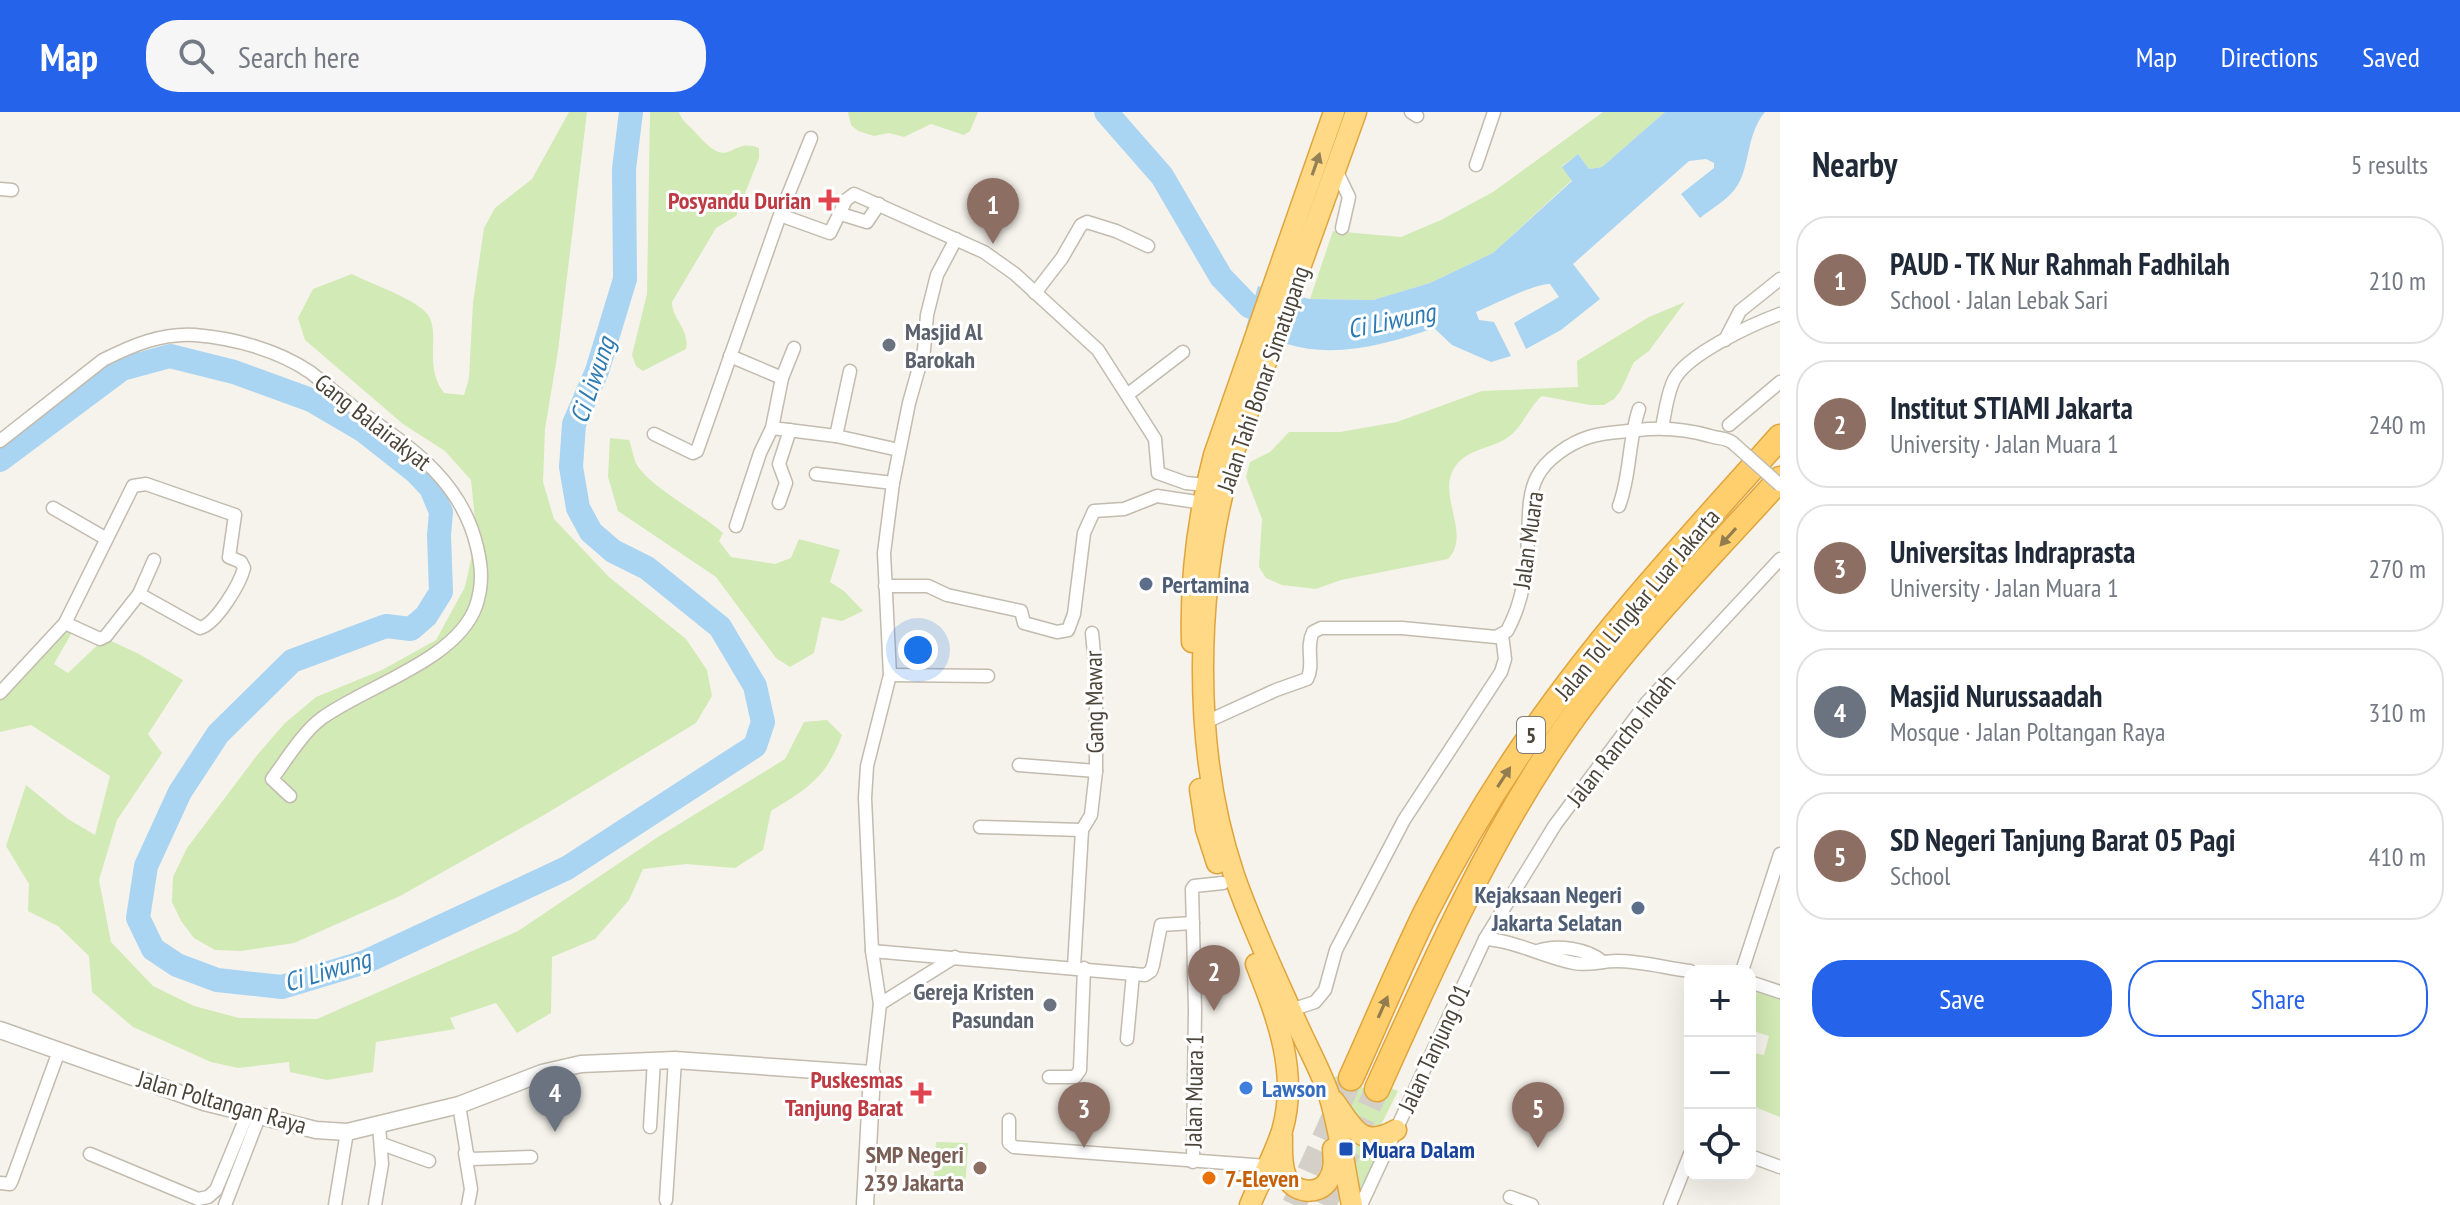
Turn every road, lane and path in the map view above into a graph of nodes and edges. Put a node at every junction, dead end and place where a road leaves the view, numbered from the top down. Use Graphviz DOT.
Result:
graph roads {
  1 [pos="1334,112"];
  2 [pos="1356,112"];
  3 [pos="1494,112"];
  4 [pos="811,138"];
  5 [pos="1476,165"];
  6 [pos="1336,170"];
  7 [pos="879,204"];
  8 [pos="841,214"];
  9 [pos="780,215"];
  10 [pos="1342,228"];
  11 [pos="956,239"];
  12 [pos="1148,246"];
  13 [pos="1780,279"];
  14 [pos="1035,293"];
  15 [pos="1780,314"];
  16 [pos="1725,340"];
  17 [pos="794,348"];
  18 [pos="1183,352"];
  19 [pos="730,356"];
  20 [pos="850,371"];
  21 [pos="782,378"];
  22 [pos="1780,382"];
  23 [pos="1248,386"];
  24 [pos="1127,395"];
  25 [pos="1639,409"];
  26 [pos="1729,425"];
  27 [pos="772,428"];
  28 [pos="1662,428"];
  29 [pos="790,430"];
  30 [pos="1632,431"];
  31 [pos="654,434"];
  32 [pos="836,436"];
  33 [pos="1780,437"];
  34 [pos="0,441"];
  35 [pos="899,450"];
  36 [pos="816,474"];
  37 [pos="1780,482"];
  38 [pos="893,483"];
  39 [pos="1204,494"];
  40 [pos="779,503"];
  41 [pos="1619,506"];
  42 [pos="53,508"];
  43 [pos="736,526"];
  44 [pos="105,538"];
  45 [pos="1780,559"];
  46 [pos="154,560"];
  47 [pos="885,586"];
  48 [pos="139,594"];
  49 [pos="65,623"];
  50 [pos="1092,633"];
  51 [pos="1502,635"];
  52 [pos="890,675"];
  53 [pos="988,676"];
  54 [pos="0,693"];
  55 [pos="1206,722"];
  56 [pos="1019,765"];
  57 [pos="1096,771"];
  58 [pos="290,796"];
  59 [pos="980,827"];
  60 [pos="1082,830"];
  61 [pos="1780,854"];
  62 [pos="1223,883"];
  63 [pos="1193,923"];
  64 [pos="1485,939"];
  65 [pos="872,951"];
  66 [pos="955,957"];
  67 [pos="1744,965"];
  68 [pos="1079,968"];
  69 [pos="1684,970"];
  70 [pos="1133,974"];
  71 [pos="1756,984"];
  72 [pos="1780,992"];
  73 [pos="880,1004"];
  74 [pos="1291,1010"];
  75 [pos="0,1030"];
  76 [pos="1127,1039"];
  77 [pos="1306,1043"];
  78 [pos="1286,1050"];
  79 [pos="59,1051"];
  80 [pos="654,1060"];
  81 [pos="675,1060"];
  82 [pos="872,1074"];
  83 [pos="1049,1077"];
  84 [pos="1351,1078"];
  85 [pos="1377,1089"];
  86 [pos="1330,1098"];
  87 [pos="456,1106"];
  88 [pos="253,1116"];
  89 [pos="1009,1120"];
  90 [pos="379,1125"];
  91 [pos="650,1127"];
  92 [pos="1396,1130"];
  93 [pos="347,1132"];
  94 [pos="1281,1132"];
  95 [pos="382,1144"];
  96 [pos="90,1154"];
  97 [pos="531,1157"];
  98 [pos="1756,1158"];
  99 [pos="429,1161"];
  100 [pos="1193,1162"];
  101 [pos="1267,1166"];
  102 [pos="1780,1167"];
  103 [pos="1684,1169"];
  104 [pos="0,1183"];
  105 [pos="1510,1197"];
  106 [pos="666,1200"];
  107 [pos="198,1202"];
  108 [pos="225,1205"];
  109 [pos="335,1205"];
  110 [pos="375,1205"];
  111 [pos="468,1205"];
  112 [pos="865,1205"];
  113 [pos="1250,1205"];
  114 [pos="1352,1205"];
  115 [pos="1361,1205"];
  116 [pos="1532,1205"];
  117 [pos="1670,1205"];
  23 -- 1 [label="highway, Jalan Tahi Bonar Simatupang, one-way"];
  2 -- 6 [label="highway, Jalan Tahi Bonar Simatupang"];
  3 -- 5 [label="street"];
  4 -- 9 [label="street"];
  6 -- 10 [label="street"];
  6 -- 23 [label="highway, Jalan Tahi Bonar Simatupang"];
  7 -- 8 [label="street"];
  7 -- 8 [label="street"];
  7 -- 11 [label="street"];
  8 -- 9 [label="street"];
  9 -- 19 [label="street"];
  11 -- 14 [label="street"];
  11 -- 35 [label="street"];
  12 -- 14 [label="street"];
  13 -- 16 [label="street"];
  14 -- 24 [label="street"];
  15 -- 16 [label="street"];
  16 -- 28 [label="street"];
  17 -- 21 [label="street"];
  18 -- 24 [label="street"];
  19 -- 21 [label="street"];
  19 -- 31 [label="street"];
  20 -- 32 [label="street"];
  21 -- 27 [label="street"];
  22 -- 26 [label="street"];
  23 -- 39 [label="highway, Jalan Tahi Bonar Simatupang"];
  23 -- 55 [label="highway, Jalan Tahi Bonar Simatupang"];
  24 -- 39 [label="street"];
  25 -- 30 [label="street"];
  27 -- 29 [label="street"];
  27 -- 43 [label="street"];
  28 -- 30 [label="street, Jalan Muara"];
  28 -- 37 [label="street, Jalan Muara, bridge"];
  29 -- 32 [label="street"];
  29 -- 40 [label="street"];
  30 -- 41 [label="street"];
  30 -- 51 [label="street, Jalan Muara"];
  32 -- 35 [label="street"];
  84 -- 33 [label="highway, Jalan Tol Lingkar Luar Jakarta / 5, one-way"];
  34 -- 58 [label="street, Gang Balairakyat"];
  35 -- 38 [label="street"];
  36 -- 38 [label="street"];
  37 -- 85 [label="highway, Jalan Tol Lingkar Luar Jakarta / 5, one-way"];
  38 -- 47 [label="street"];
  39 -- 47 [label="street"];
  39 -- 62 [label="highway, Jalan Tahi Bonar Simatupang"];
  42 -- 44 [label="street"];
  44 -- 48 [label="street"];
  44 -- 49 [label="street"];
  45 -- 64 [label="street, Jalan Rancho Indah"];
  46 -- 48 [label="street"];
  47 -- 52 [label="street"];
  48 -- 49 [label="street"];
  49 -- 54 [label="street"];
  50 -- 57 [label="street, Gang Mawar"];
  51 -- 55 [label="street"];
  51 -- 74 [label="street"];
  52 -- 53 [label="street"];
  52 -- 65 [label="street"];
  55 -- 74 [label="highway, Jalan Tahi Bonar Simatupang"];
  56 -- 57 [label="street, Gang Mawar"];
  57 -- 60 [label="street, Gang Mawar"];
  59 -- 60 [label="street"];
  60 -- 68 [label="street, Gang Mawar"];
  61 -- 67 [label="street"];
  62 -- 63 [label="street, Jalan Muara 1"];
  62 -- 78 [label="highway, Jalan Tahi Bonar Simatupang"];
  63 -- 70 [label="street"];
  63 -- 100 [label="street, Jalan Muara 1"];
  64 -- 69 [label="street"];
  64 -- 92 [label="street, Jalan Tanjung 01"];
  65 -- 66 [label="street"];
  65 -- 73 [label="street"];
  66 -- 68 [label="street"];
  66 -- 73 [label="street"];
  68 -- 70 [label="street"];
  68 -- 83 [label="street, Gang Mawar"];
  70 -- 76 [label="street"];
  71 -- 72 [label="street"];
  73 -- 82 [label="street"];
  74 -- 77 [label="highway, Jalan Tahi Bonar Simatupang"];
  75 -- 79 [label="street, Jalan Poltangan Raya"];
  77 -- 78 [label="highway"];
  77 -- 86 [label="highway, Jalan Tahi Bonar Simatupang"];
  78 -- 94 [label="highway, Jalan Tahi Bonar Simatupang"];
  79 -- 88 [label="street, Jalan Poltangan Raya"];
  79 -- 104 [label="street"];
  80 -- 81 [label="street, Jalan Poltangan Raya"];
  80 -- 87 [label="street, Jalan Poltangan Raya"];
  80 -- 91 [label="street"];
  81 -- 82 [label="street, Jalan Poltangan Raya"];
  81 -- 106 [label="street"];
  82 -- 112 [label="street"];
  86 -- 92 [label="highway"];
  86 -- 94 [label="highway"];
  86 -- 114 [label="highway, Jalan Tahi Bonar Simatupang"];
  87 -- 90 [label="street, Jalan Poltangan Raya"];
  87 -- 97 [label="street"];
  87 -- 111 [label="street"];
  88 -- 93 [label="street, Jalan Poltangan Raya"];
  88 -- 107 [label="street"];
  88 -- 108 [label="street"];
  89 -- 100 [label="street, Jalan Muara 1"];
  90 -- 93 [label="street, Jalan Poltangan Raya"];
  90 -- 95 [label="street"];
  92 -- 115 [label="street, Jalan Tanjung 01"];
  93 -- 109 [label="street"];
  94 -- 101 [label="highway, Jalan Tahi Bonar Simatupang"];
  95 -- 99 [label="street"];
  95 -- 110 [label="street"];
  96 -- 107 [label="street"];
  98 -- 102 [label="street"];
  100 -- 101 [label="street, Jalan Muara 1"];
  101 -- 113 [label="highway, Jalan Tahi Bonar Simatupang"];
  103 -- 117 [label="street"];
  105 -- 116 [label="street"];
}
